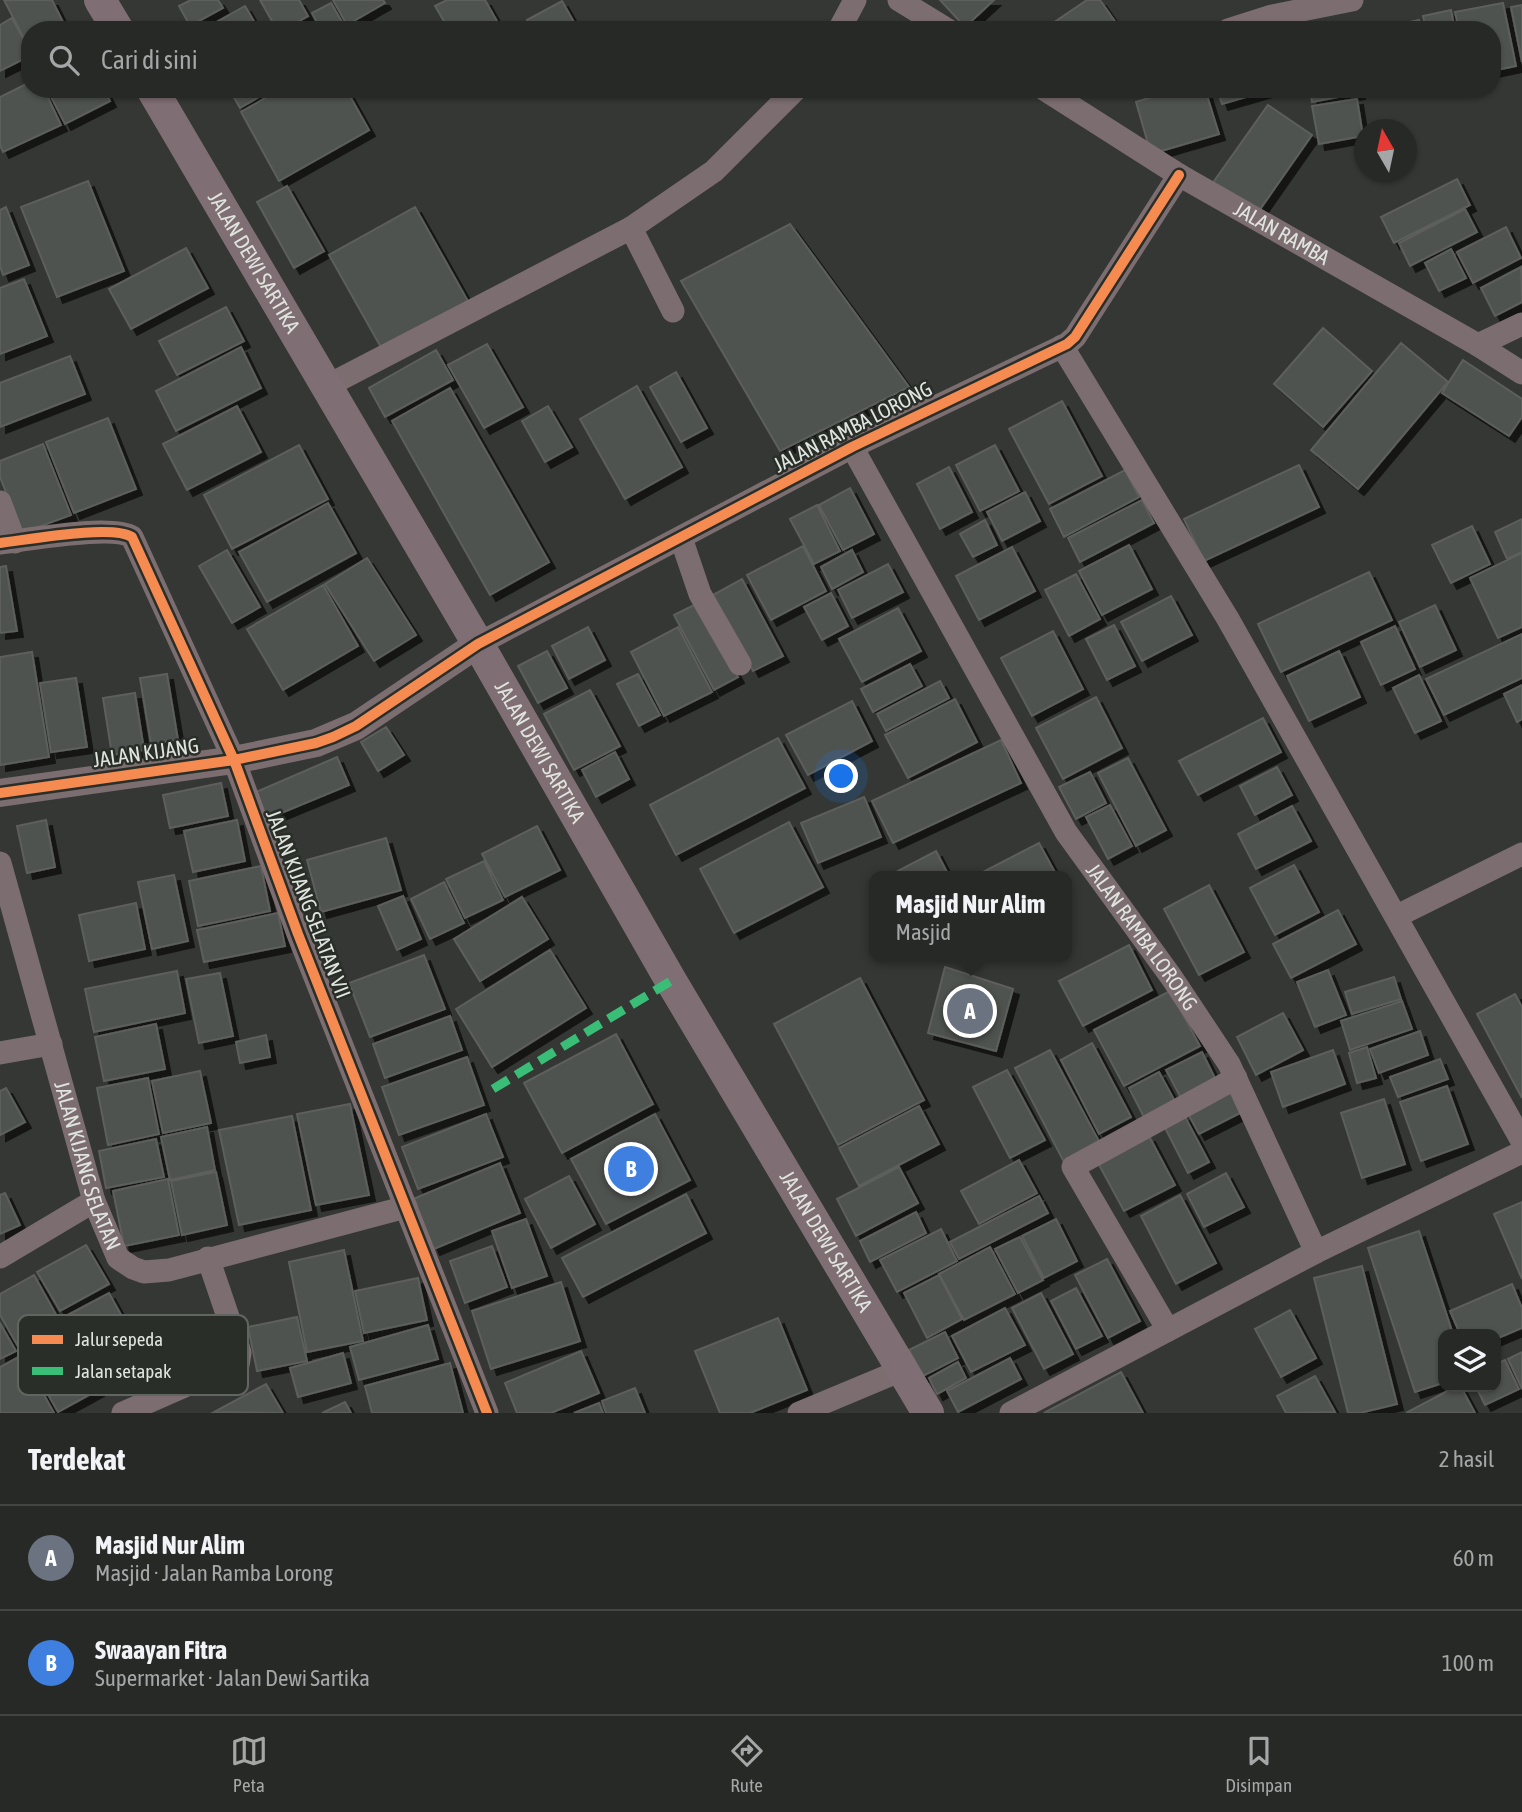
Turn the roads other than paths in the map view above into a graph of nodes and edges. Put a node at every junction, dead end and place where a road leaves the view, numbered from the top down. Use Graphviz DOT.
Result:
graph roads {
  1 [pos="100,0"];
  2 [pos="855,0"];
  3 [pos="900,0"];
  4 [pos="1352,0"];
  5 [pos="113,21"];
  6 [pos="844,21"];
  7 [pos="934,21"];
  8 [pos="1256,21"];
  9 [pos="157,98"];
  10 [pos="787,98"];
  11 [pos="1065,98"];
  12 [pos="1179,174"];
  13 [pos="631,228"];
  14 [pos="673,312"];
  15 [pos="1522,324"];
  16 [pos="1478,345"];
  17 [pos="1062,346"];
  18 [pos="1522,373"];
  19 [pos="327,386"];
  20 [pos="852,447"];
  21 [pos="0,502"];
  22 [pos="681,538"];
  23 [pos="7,543"];
  24 [pos="478,644"];
  25 [pos="740,663"];
  26 [pos="234,760"];
  27 [pos="0,793"];
  28 [pos="1522,854"];
  29 [pos="0,863"];
  30 [pos="1397,916"];
  31 [pos="51,1044"];
  32 [pos="0,1053"];
  33 [pos="1236,1078"];
  34 [pos="1522,1141"];
  35 [pos="1522,1152"];
  36 [pos="94,1201"];
  37 [pos="406,1207"];
  38 [pos="1316,1252"];
  39 [pos="0,1257"];
  40 [pos="208,1258"];
  41 [pos="227,1315"];
  42 [pos="1168,1330"];
  43 [pos="902,1370"];
  44 [pos="164,1395"];
  45 [pos="123,1413"];
  46 [pos="487,1413"];
  47 [pos="799,1413"];
  48 [pos="928,1413"];
  49 [pos="1012,1413"];
  1 -- 5 [label="main road"];
  2 -- 6 [label="street"];
  3 -- 7 [label="street"];
  4 -- 8 [label="street"];
  9 -- 19 [label="main road, JALAN DEWI SARTIKA"];
  10 -- 13 [label="street"];
  11 -- 12 [label="street, JALAN RAMBA"];
  12 -- 16 [label="street, JALAN RAMBA"];
  12 -- 17 [label="street, JALAN RAMBA LORONG"];
  13 -- 14 [label="street"];
  13 -- 19 [label="street"];
  15 -- 16 [label="street"];
  16 -- 18 [label="street, JALAN RAMBA"];
  17 -- 20 [label="street, JALAN RAMBA LORONG"];
  17 -- 30 [label="street"];
  19 -- 24 [label="main road, JALAN DEWI SARTIKA"];
  20 -- 22 [label="street, JALAN RAMBA LORONG"];
  20 -- 33 [label="street, JALAN RAMBA LORONG"];
  21 -- 23 [label="street"];
  22 -- 24 [label="street, JALAN RAMBA LORONG"];
  22 -- 25 [label="street"];
  23 -- 26 [label="street, JALAN KIJANG SELATAN VII"];
  24 -- 26 [label="street, JALAN KIJANG"];
  24 -- 43 [label="main road, JALAN DEWI SARTIKA"];
  26 -- 27 [label="street, JALAN KIJANG"];
  26 -- 37 [label="street, JALAN KIJANG SELATAN VII"];
  28 -- 30 [label="street"];
  29 -- 31 [label="street, JALAN KIJANG SELATAN"];
  30 -- 34 [label="street"];
  31 -- 32 [label="street"];
  31 -- 36 [label="street, JALAN KIJANG SELATAN"];
  33 -- 38 [label="street, JALAN RAMBA LORONG"];
  33 -- 42 [label="street"];
  35 -- 38 [label="street"];
  36 -- 39 [label="street"];
  36 -- 40 [label="street, JALAN KIJANG SELATAN"];
  37 -- 40 [label="street, JALAN KIJANG SELATAN"];
  37 -- 46 [label="street, JALAN KIJANG SELATAN VII"];
  38 -- 42 [label="street"];
  40 -- 41 [label="street"];
  42 -- 49 [label="street"];
  43 -- 47 [label="street"];
  43 -- 48 [label="main road, JALAN DEWI SARTIKA"];
  44 -- 45 [label="street"];
}
